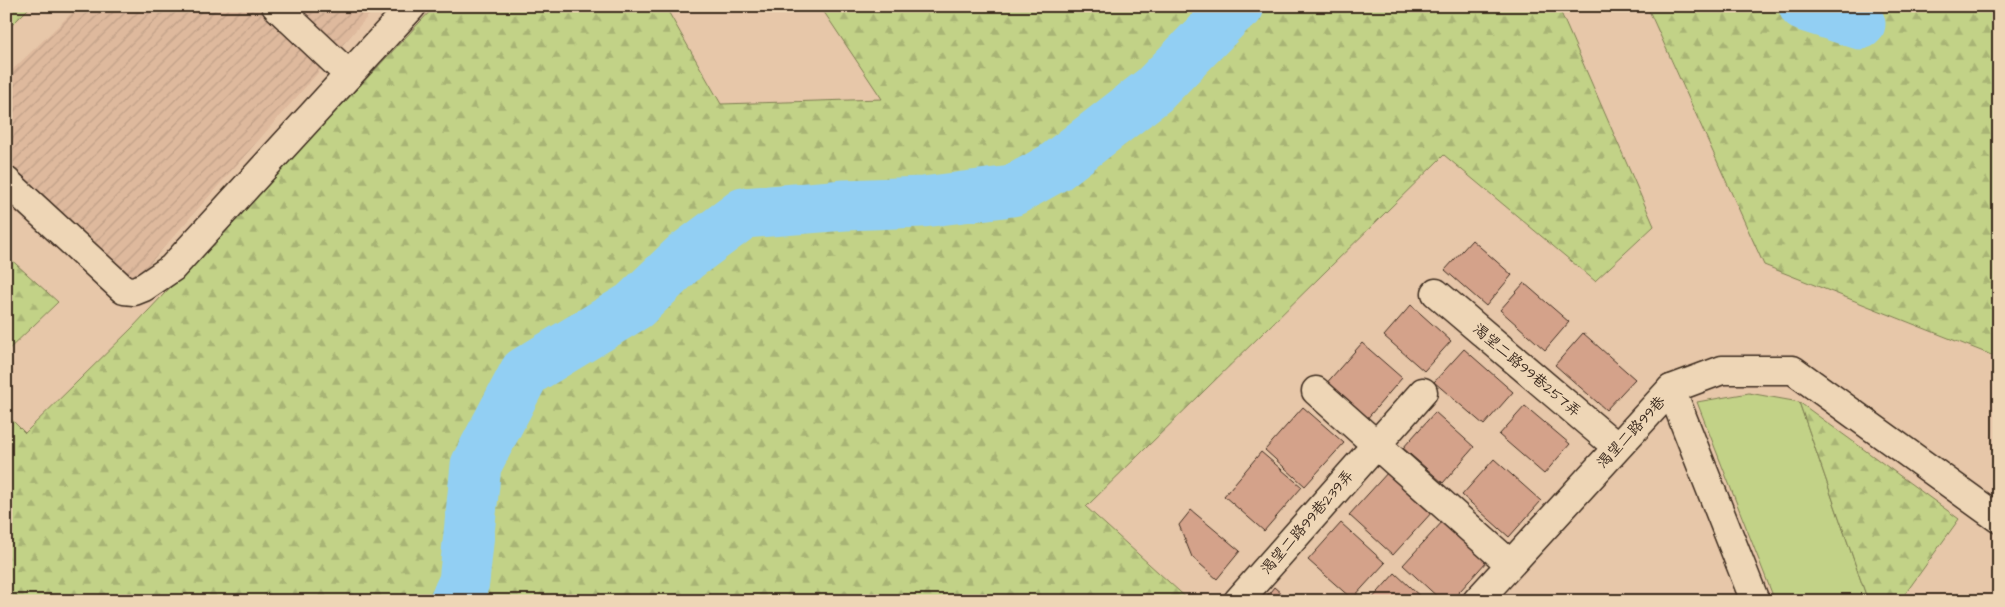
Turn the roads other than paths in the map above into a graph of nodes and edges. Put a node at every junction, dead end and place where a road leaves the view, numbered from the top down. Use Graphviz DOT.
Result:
graph roads {
  1 [pos="276,6"];
  2 [pos="412,6"];
  3 [pos="349,75"];
  4 [pos="6,180"];
  5 [pos="1436,293"];
  6 [pos="1671,389"];
  7 [pos="1316,391"];
  8 [pos="1423,392"];
  9 [pos="1376,444"];
  10 [pos="1617,446"];
  11 [pos="1999,519"];
  12 [pos="1510,564"];
  13 [pos="1238,601"];
  14 [pos="1477,601"];
  15 [pos="1754,601"];
  1 -- 3 [label="street"];
  2 -- 3 [label="street"];
  3 -- 4 [label="street"];
  5 -- 10 [label="street, 渴望二路99巷257弄"];
  6 -- 10 [label="street, 渴望二路99巷"];
  6 -- 11 [label="street, 渴望二路99巷"];
  6 -- 15 [label="street"];
  7 -- 9 [label="street"];
  8 -- 9 [label="street, 渴望二路99巷239弄"];
  9 -- 12 [label="street"];
  9 -- 13 [label="street, 渴望二路99巷239弄"];
  10 -- 12 [label="street, 渴望二路99巷"];
  12 -- 14 [label="street, 渴望二路99巷"];
}
